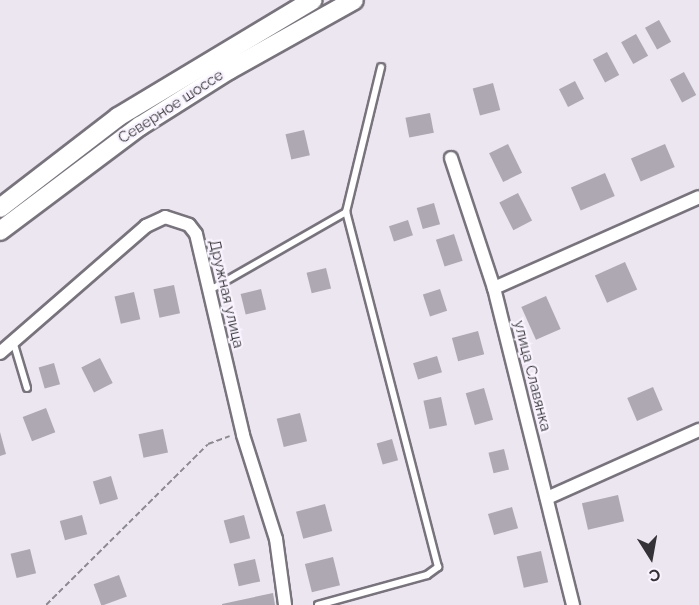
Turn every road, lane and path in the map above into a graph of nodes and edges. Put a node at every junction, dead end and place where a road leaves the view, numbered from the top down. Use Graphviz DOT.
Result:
graph roads {
  1 [pos="313,0"];
  2 [pos="354,0"];
  3 [pos="381,67"];
  4 [pos="451,158"];
  5 [pos="699,197"];
  6 [pos="0,208"];
  7 [pos="346,212"];
  8 [pos="0,231"];
  9 [pos="494,288"];
  10 [pos="210,290"];
  11 [pos="13,341"];
  12 [pos="0,353"];
  13 [pos="27,388"];
  14 [pos="699,430"];
  15 [pos="243,435"];
  16 [pos="547,498"];
  17 [pos="46,605"];
  18 [pos="285,605"];
  19 [pos="318,605"];
  20 [pos="573,605"];
  1 -- 6 [label="main road, Северное шоссе"];
  2 -- 8 [label="main road, Северное шоссе"];
  3 -- 7 [label="lane"];
  4 -- 9 [label="street, улица Славянка"];
  5 -- 9 [label="street"];
  7 -- 10 [label="lane"];
  7 -- 19 [label="lane"];
  9 -- 16 [label="street, улица Славянка"];
  10 -- 11 [label="street, Дружная улица"];
  10 -- 15 [label="street, Дружная улица"];
  11 -- 12 [label="street, Дружная улица"];
  11 -- 13 [label="lane"];
  14 -- 16 [label="street"];
  15 -- 17 [label="path"];
  15 -- 18 [label="street, Дружная улица"];
  16 -- 20 [label="street, улица Славянка"];
}
